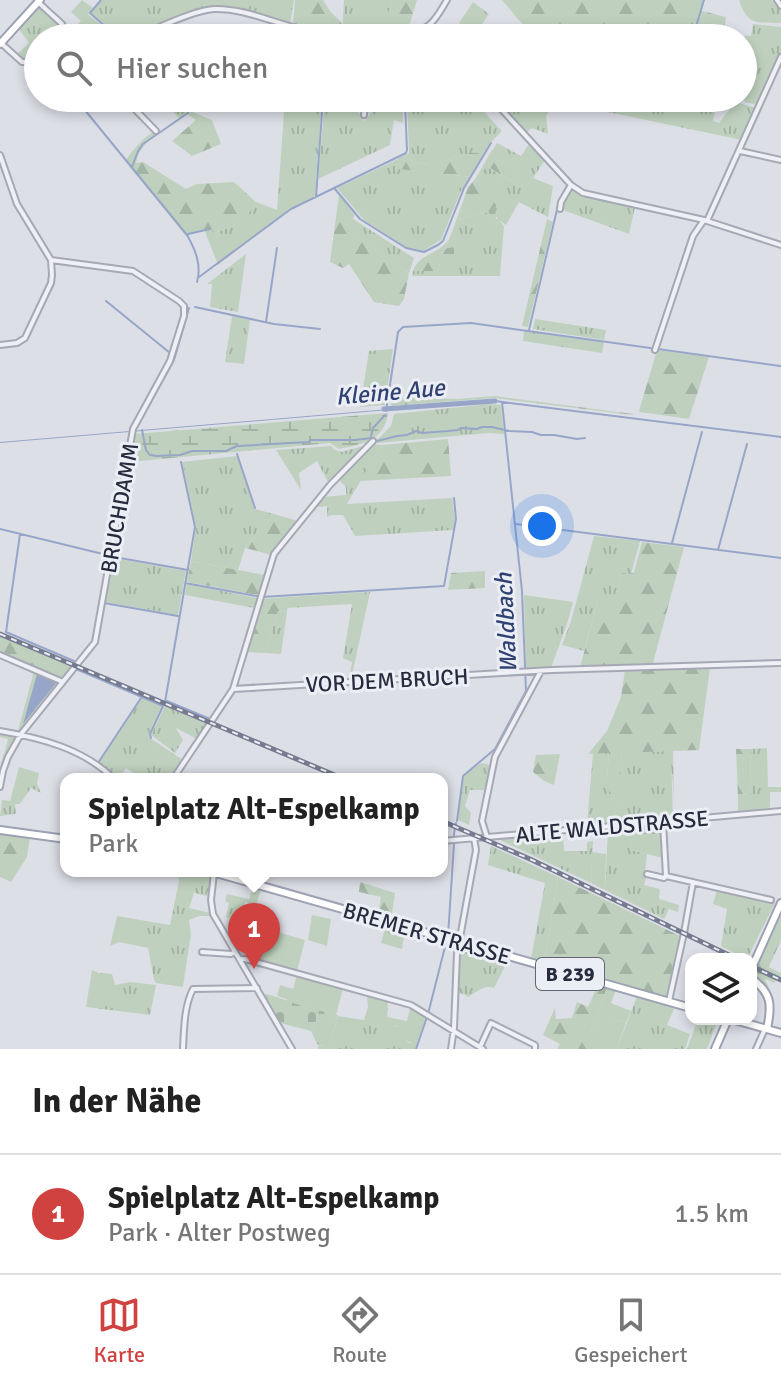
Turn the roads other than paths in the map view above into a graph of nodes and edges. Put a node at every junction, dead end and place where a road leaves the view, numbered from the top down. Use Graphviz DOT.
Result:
graph roads {
  1 [pos="447,0"];
  2 [pos="777,0"];
  3 [pos="39,1"];
  4 [pos="781,6"];
  5 [pos="62,24"];
  6 [pos="170,24"];
  7 [pos="285,24"];
  8 [pos="431,24"];
  9 [pos="0,43"];
  10 [pos="781,57"];
  11 [pos="24,62"];
  12 [pos="757,111"];
  13 [pos="138,112"];
  14 [pos="364,112"];
  15 [pos="503,112"];
  16 [pos="756,112"];
  17 [pos="364,115"];
  18 [pos="156,131"];
  19 [pos="739,151"];
  20 [pos="0,155"];
  21 [pos="781,160"];
  22 [pos="571,185"];
  23 [pos="560,209"];
  24 [pos="706,221"];
  25 [pos="781,245"];
  26 [pos="51,260"];
  27 [pos="0,345"];
  28 [pos="656,348"];
  29 [pos="373,441"];
  30 [pos="0,655"];
  31 [pos="781,663"];
  32 [pos="541,671"];
  33 [pos="63,682"];
  34 [pos="233,689"];
  35 [pos="0,731"];
  36 [pos="21,734"];
  37 [pos="108,773"];
  38 [pos="177,773"];
  39 [pos="0,787"];
  40 [pos="781,811"];
  41 [pos="663,821"];
  42 [pos="0,830"];
  43 [pos="487,837"];
  44 [pos="60,838"];
  45 [pos="474,838"];
  46 [pos="448,840"];
  47 [pos="647,874"];
  48 [pos="666,876"];
  49 [pos="214,877"];
  50 [pos="232,877"];
  51 [pos="693,882"];
  52 [pos="771,900"];
  53 [pos="781,905"];
  54 [pos="460,942"];
  55 [pos="202,952"];
  56 [pos="235,952"];
  57 [pos="757,957"];
  58 [pos="240,959"];
  59 [pos="757,985"];
  60 [pos="257,988"];
  61 [pos="669,1002"];
  62 [pos="685,1006"];
  63 [pos="726,1025"];
  64 [pos="746,1025"];
  65 [pos="765,1029"];
  66 [pos="454,1031"];
  67 [pos="781,1033"];
  68 [pos="482,1048"];
  69 [pos="183,1049"];
  70 [pos="292,1049"];
  71 [pos="451,1049"];
  72 [pos="535,1049"];
  73 [pos="715,1049"];
  74 [pos="756,1049"];
  1 -- 8 [label="street"];
  2 -- 4 [label="street"];
  3 -- 5 [label="street"];
  3 -- 9 [label="main road"];
  6 -- 7 [label="street"];
  9 -- 11 [label="street"];
  10 -- 12 [label="street"];
  13 -- 18 [label="street"];
  14 -- 17 [label="street"];
  15 -- 22 [label="street"];
  16 -- 19 [label="street"];
  19 -- 21 [label="street"];
  19 -- 24 [label="street"];
  20 -- 26 [label="street"];
  22 -- 23 [label="street"];
  22 -- 24 [label="street"];
  24 -- 25 [label="street"];
  24 -- 28 [label="street"];
  26 -- 27 [label="street"];
  26 -- 33 [label="street, BRUCHDAMM"];
  29 -- 34 [label="street"];
  30 -- 33 [label="street"];
  31 -- 32 [label="street, VOR DEM BRUCH"];
  32 -- 34 [label="street, VOR DEM BRUCH"];
  32 -- 43 [label="street"];
  33 -- 36 [label="street, BRUCHDAMM"];
  34 -- 38 [label="street"];
  35 -- 36 [label="street"];
  36 -- 37 [label="street"];
  36 -- 39 [label="street, BRUCHDAMM"];
  40 -- 41 [label="street, ALTE WALDSTRASSE"];
  41 -- 43 [label="street, ALTE WALDSTRASSE"];
  41 -- 48 [label="street"];
  42 -- 44 [label="main road"];
  43 -- 45 [label="street, ALTE WALDSTRASSE"];
  45 -- 46 [label="street, ALTE WALDSTRASSE"];
  45 -- 54 [label="street"];
  47 -- 48 [label="street"];
  48 -- 51 [label="street"];
  49 -- 56 [label="street"];
  50 -- 54 [label="main road, BREMER STRASSE / B 239"];
  51 -- 52 [label="street"];
  51 -- 61 [label="street"];
  53 -- 57 [label="main road, bridge"];
  54 -- 61 [label="main road, BREMER STRASSE / B 239"];
  54 -- 66 [label="street"];
  55 -- 56 [label="street"];
  56 -- 58 [label="street"];
  58 -- 60 [label="street"];
  58 -- 66 [label="street"];
  59 -- 65 [label="main road"];
  60 -- 69 [label="street"];
  60 -- 70 [label="street"];
  61 -- 62 [label="main road, BREMER STRASSE / B 239"];
  63 -- 73 [label="main road"];
  64 -- 65 [label="main road"];
  65 -- 67 [label="main road"];
  65 -- 74 [label="street"];
  66 -- 68 [label="street"];
  66 -- 71 [label="street"];
  68 -- 72 [label="street"];
}
